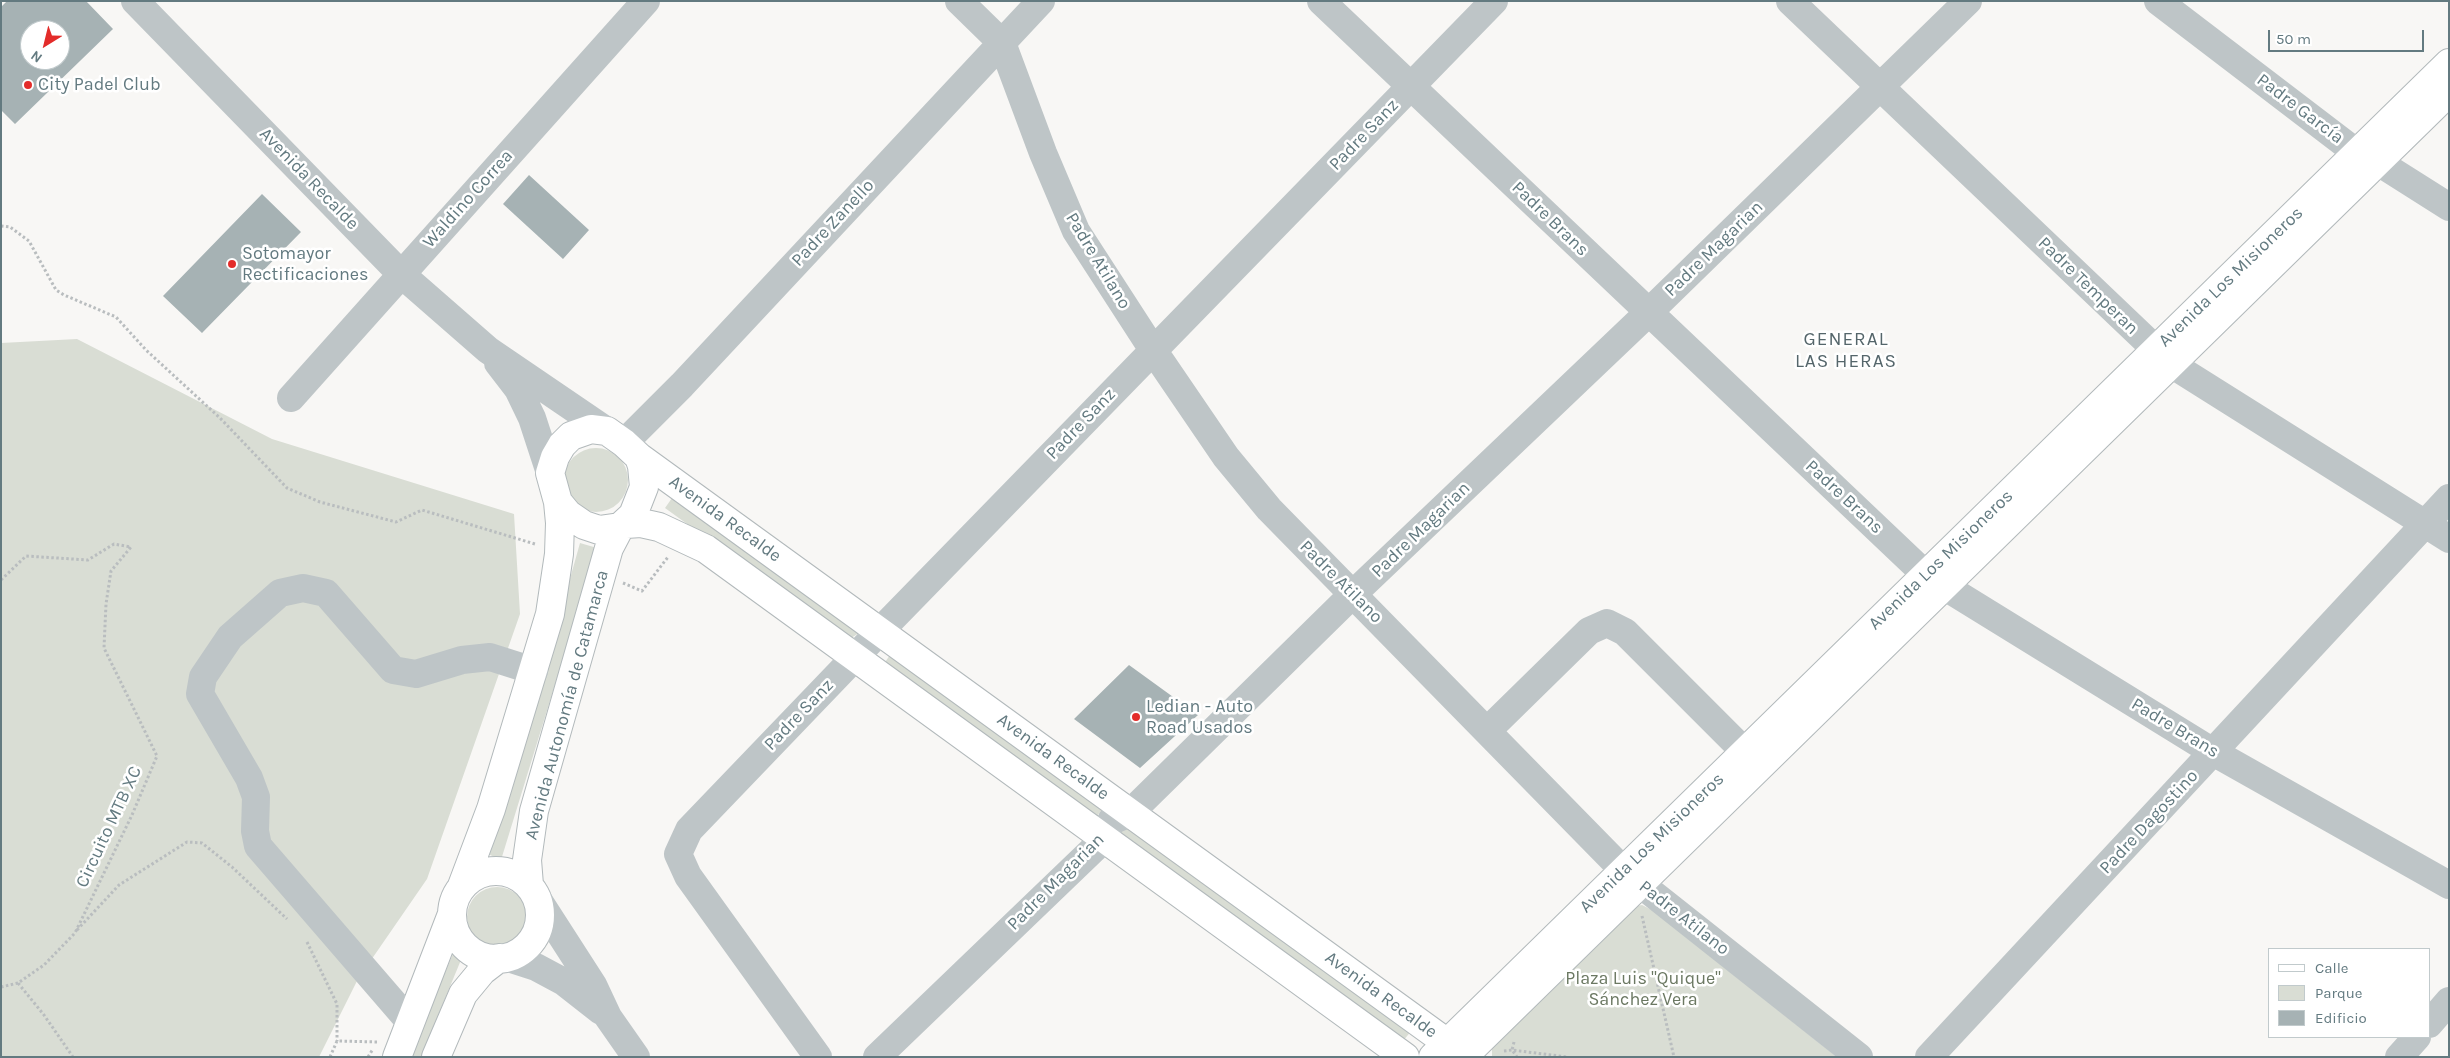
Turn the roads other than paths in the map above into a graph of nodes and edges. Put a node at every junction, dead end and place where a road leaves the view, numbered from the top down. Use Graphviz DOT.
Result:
graph roads {
  1 [pos="135,1"];
  2 [pos="959,1"];
  3 [pos="1041,1"];
  4 [pos="1321,1"];
  5 [pos="1494,1"];
  6 [pos="1790,1"];
  7 [pos="1968,1"];
  8 [pos="2158,1"];
  9 [pos="645,2"];
  10 [pos="1002,43"];
  11 [pos="2449,63"];
  12 [pos="1411,87"];
  13 [pos="1880,87"];
  14 [pos="2449,92"];
  15 [pos="2367,157"];
  16 [pos="2449,207"];
  17 [pos="402,274"];
  18 [pos="1648,313"];
  19 [pos="488,350"];
  20 [pos="1153,350"];
  21 [pos="2163,357"];
  22 [pos="291,398"];
  23 [pos="623,444"];
  24 [pos="550,473"];
  25 [pos="2449,498"];
  26 [pos="558,502"];
  27 [pos="2424,524"];
  28 [pos="623,525"];
  29 [pos="2449,539"];
  30 [pos="1935,581"];
  31 [pos="1353,594"];
  32 [pos="880,631"];
  33 [pos="854,657"];
  34 [pos="534,671"];
  35 [pos="1488,730"];
  36 [pos="1745,752"];
  37 [pos="2214,752"];
  38 [pos="1130,812"];
  39 [pos="1104,839"];
  40 [pos="1632,877"];
  41 [pos="2449,885"];
  42 [pos="462,886"];
  43 [pos="533,891"];
  44 [pos="452,914"];
  45 [pos="502,958"];
  46 [pos="2449,1001"];
  47 [pos="608,1017"];
  48 [pos="410,1022"];
  49 [pos="2430,1023"];
  50 [pos="2416,1038"];
  51 [pos="1455,1054"];
  52 [pos="397,1057"];
  53 [pos="436,1057"];
  54 [pos="636,1057"];
  55 [pos="818,1057"];
  56 [pos="877,1057"];
  57 [pos="1404,1057"];
  58 [pos="1859,1057"];
  59 [pos="1930,1057"];
  60 [pos="2399,1057"];
  1 -- 17 [label="street, Avenida Recalde"];
  2 -- 10 [label="street, Padre Atilano"];
  3 -- 10 [label="street, Padre Zanello"];
  4 -- 12 [label="street, Padre Brans"];
  5 -- 12 [label="street, Padre Sanz"];
  6 -- 13 [label="street, Padre Temperan"];
  7 -- 13 [label="street, Padre Magarian"];
  8 -- 15 [label="street, Padre García"];
  9 -- 17 [label="street, Waldino Correa"];
  10 -- 20 [label="street, Padre Atilano"];
  10 -- 23 [label="street, Padre Zanello"];
  11 -- 15 [label="main road, Avenida Los Misioneros"];
  12 -- 18 [label="street, Padre Brans"];
  12 -- 20 [label="street, Padre Sanz"];
  13 -- 18 [label="street, Padre Magarian"];
  13 -- 21 [label="street, Padre Temperan"];
  14 -- 15 [label="main road, Avenida Los Misioneros"];
  15 -- 16 [label="street, Padre García"];
  15 -- 21 [label="main road, Avenida Los Misioneros"];
  17 -- 19 [label="street, Avenida Recalde"];
  17 -- 22 [label="street, Waldino Correa"];
  18 -- 30 [label="street, Padre Brans"];
  18 -- 31 [label="street, Padre Magarian"];
  19 -- 23 [label="street, Avenida Recalde"];
  19 -- 24 [label="street, Avenida Recalde"];
  20 -- 31 [label="street, Padre Atilano"];
  20 -- 32 [label="street, Padre Sanz"];
  21 -- 27 [label="street, Padre Temperan"];
  21 -- 30 [label="main road, Avenida Los Misioneros"];
  23 -- 24 [label="main road"];
  23 -- 28 [label="main road"];
  23 -- 32 [label="main road, Avenida Recalde"];
  24 -- 26 [label="main road"];
  25 -- 27 [label="street, Padre Dagostino"];
  26 -- 28 [label="main road"];
  26 -- 34 [label="main road"];
  27 -- 29 [label="street, Padre Temperan"];
  27 -- 37 [label="street, Padre Dagostino"];
  28 -- 33 [label="main road, Avenida Recalde"];
  28 -- 43 [label="main road, Avenida Autonomía de Catamarca"];
  30 -- 36 [label="main road, Avenida Los Misioneros"];
  30 -- 37 [label="street, Padre Brans"];
  30 -- 40 [label="main road, Avenida Los Misioneros"];
  31 -- 35 [label="street, Padre Atilano"];
  31 -- 38 [label="street, Padre Magarian"];
  32 -- 33 [label="street, Padre Sanz"];
  32 -- 38 [label="main road, Avenida Recalde"];
  33 -- 39 [label="main road, Avenida Recalde"];
  33 -- 55 [label="street, Padre Sanz"];
  34 -- 42 [label="main road"];
  34 -- 48 [label="street"];
  35 -- 36 [label="street"];
  35 -- 40 [label="street, Padre Atilano"];
  36 -- 40 [label="main road, Avenida Los Misioneros"];
  37 -- 41 [label="street, Padre Brans"];
  37 -- 59 [label="street, Padre Dagostino"];
  38 -- 39 [label="street, Padre Magarian"];
  38 -- 51 [label="main road, Avenida Recalde"];
  39 -- 56 [label="street, Padre Magarian"];
  39 -- 57 [label="main road, Avenida Recalde"];
  40 -- 51 [label="main road, Avenida Los Misioneros"];
  40 -- 58 [label="street, Padre Atilano"];
  42 -- 43 [label="main road"];
  42 -- 44 [label="main road"];
  43 -- 45 [label="main road"];
  43 -- 47 [label="street"];
  44 -- 45 [label="main road"];
  44 -- 48 [label="main road"];
  45 -- 47 [label="street"];
  45 -- 53 [label="main road"];
  46 -- 49 [label="street"];
  47 -- 54 [label="street"];
  48 -- 52 [label="main road"];
  50 -- 60 [label="street"];
}
